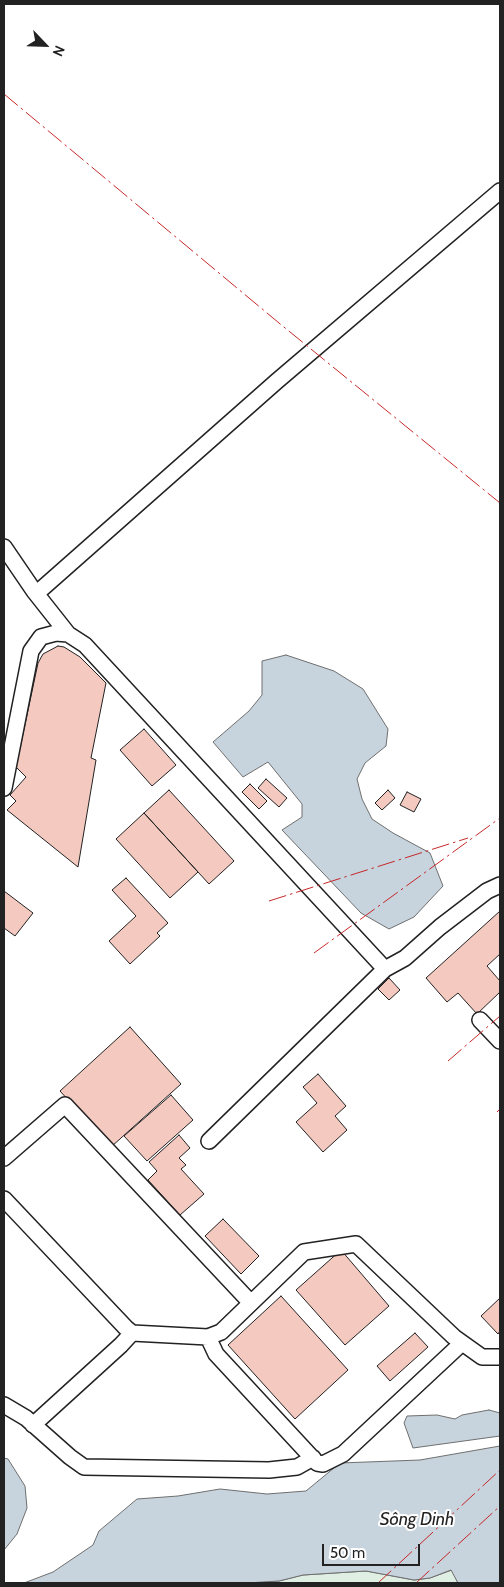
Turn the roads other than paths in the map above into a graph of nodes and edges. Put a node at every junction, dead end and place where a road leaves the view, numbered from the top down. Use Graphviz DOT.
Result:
graph roads {
  1 [pos="500,191"];
  2 [pos="4,547"];
  3 [pos="37,593"];
  4 [pos="68,634"];
  5 [pos="4,788"];
  6 [pos="500,885"];
  7 [pos="385,969"];
  8 [pos="480,1020"];
  9 [pos="500,1041"];
  10 [pos="209,1141"];
  11 [pos="4,1158"];
  12 [pos="4,1199"];
  13 [pos="250,1303"];
  14 [pos="132,1333"];
  15 [pos="208,1337"];
  16 [pos="462,1343"];
  17 [pos="500,1357"];
  18 [pos="4,1405"];
  19 [pos="33,1425"];
  20 [pos="313,1458"];
  1 -- 3 [label="street"];
  2 -- 3 [label="street"];
  3 -- 4 [label="street"];
  4 -- 5 [label="street"];
  4 -- 7 [label="street"];
  6 -- 7 [label="street"];
  7 -- 10 [label="street"];
  8 -- 9 [label="street"];
  11 -- 13 [label="street"];
  12 -- 14 [label="street"];
  13 -- 15 [label="street"];
  13 -- 16 [label="street"];
  14 -- 15 [label="street"];
  14 -- 19 [label="street"];
  15 -- 20 [label="street"];
  16 -- 17 [label="street"];
  16 -- 20 [label="street"];
  18 -- 19 [label="street"];
  19 -- 20 [label="street"];
}
